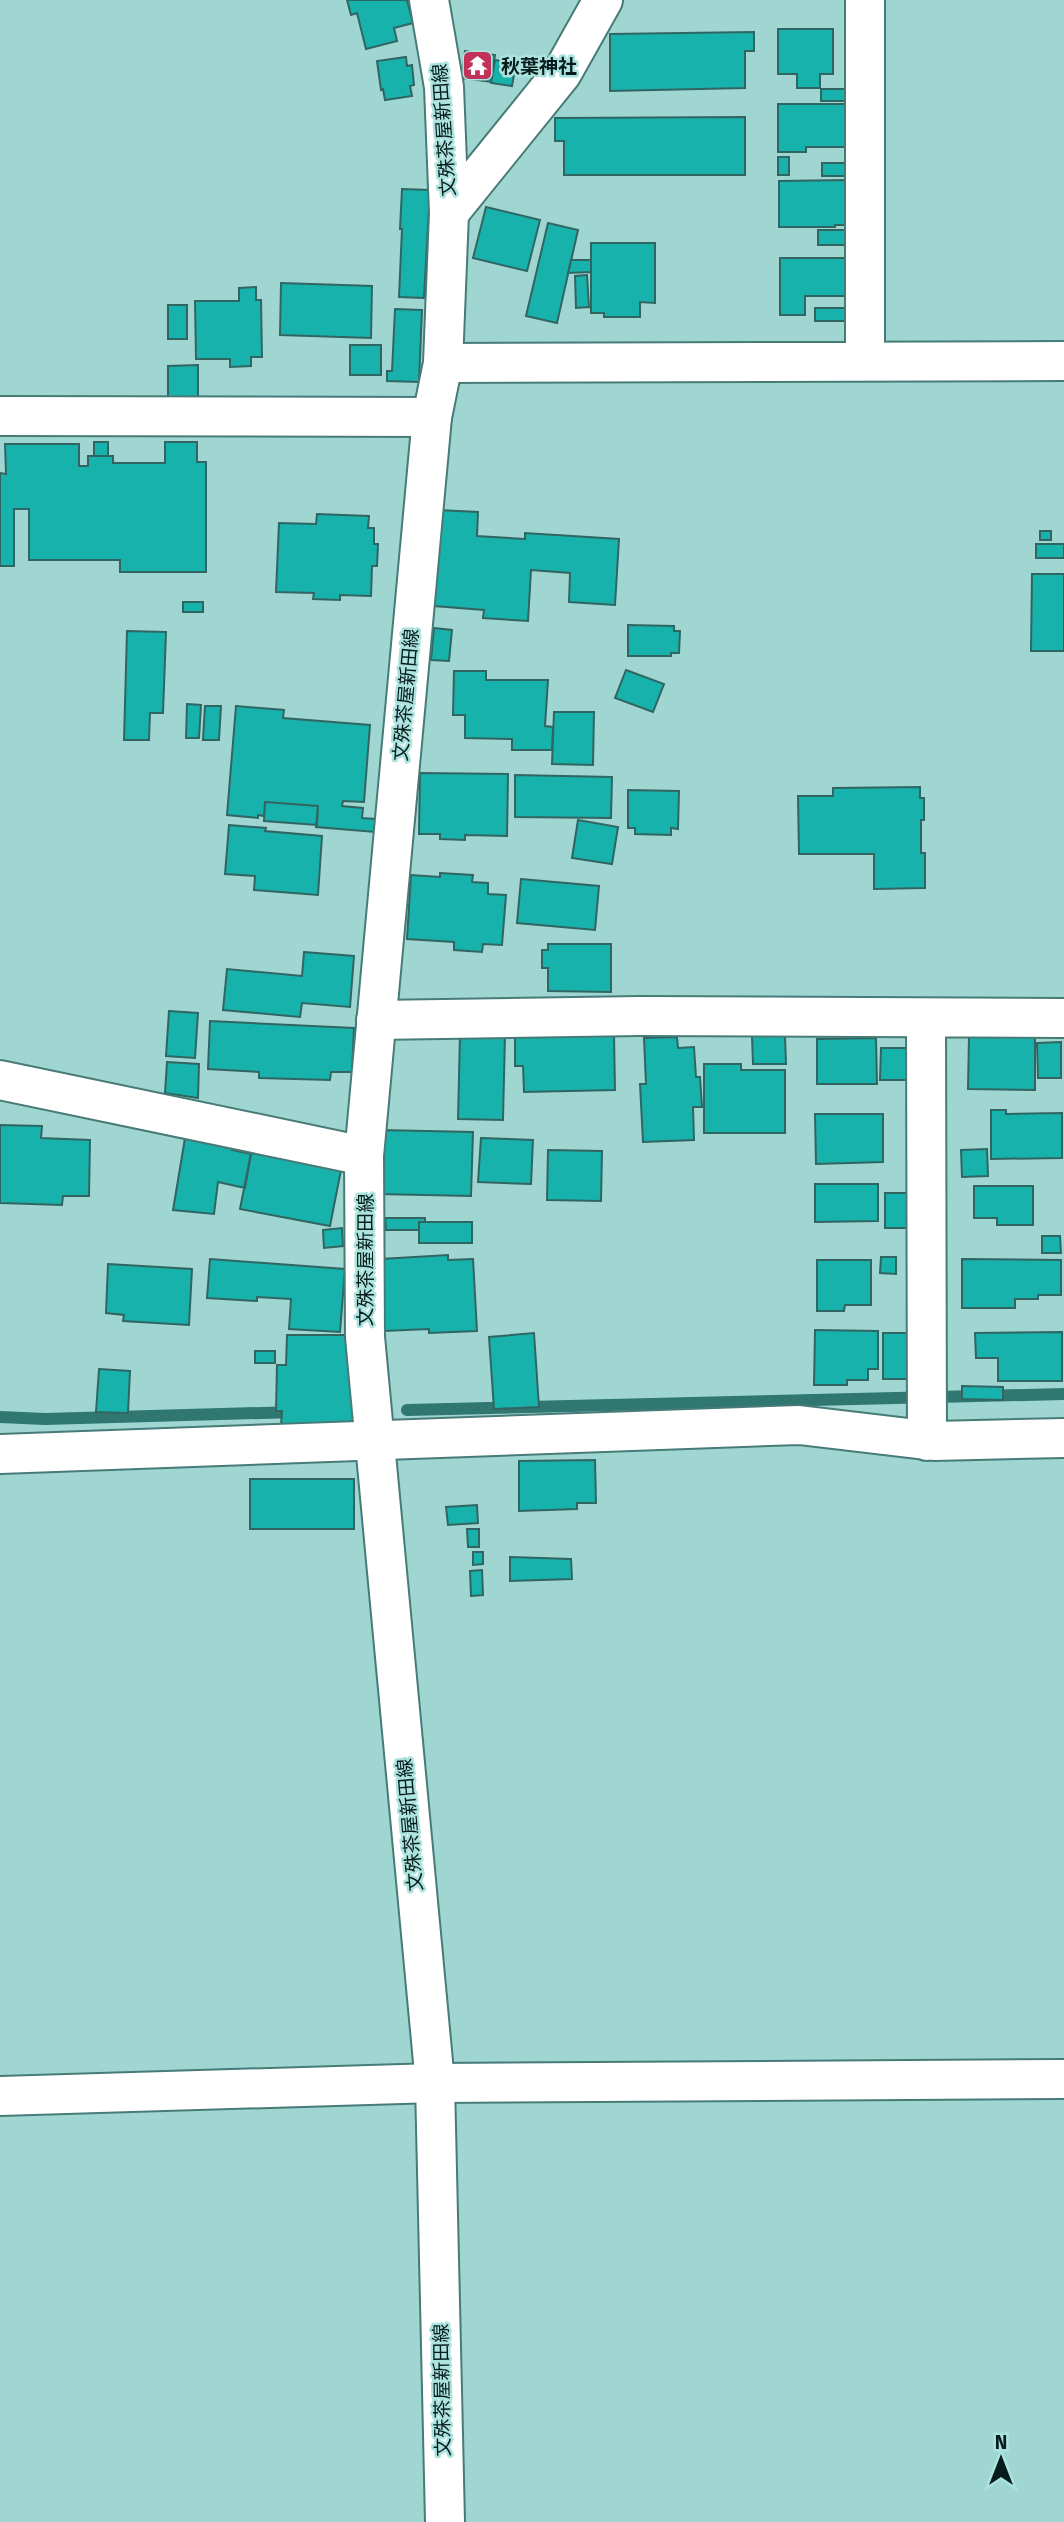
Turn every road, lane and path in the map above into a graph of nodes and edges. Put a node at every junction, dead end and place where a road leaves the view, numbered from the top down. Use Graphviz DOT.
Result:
graph roads {
  1 [pos="429,0"];
  2 [pos="603,0"];
  3 [pos="865,0"];
  4 [pos="449,214"];
  5 [pos="1064,360"];
  6 [pos="865,362"];
  7 [pos="443,363"];
  8 [pos="0,416"];
  9 [pos="432,417"];
  10 [pos="926,1018"];
  11 [pos="1064,1018"];
  12 [pos="376,1020"];
  13 [pos="0,1080"];
  14 [pos="364,1156"];
  15 [pos="1064,1438"];
  16 [pos="373,1441"];
  17 [pos="927,1441"];
  18 [pos="0,1454"];
  19 [pos="1064,2079"];
  20 [pos="435,2083"];
  21 [pos="0,2096"];
  22 [pos="445,2522"];
  1 -- 4 [label="street, 文殊茶屋新田線"];
  2 -- 4 [label="street"];
  3 -- 6 [label="street"];
  4 -- 7 [label="street, 文殊茶屋新田線"];
  5 -- 6 [label="street"];
  6 -- 7 [label="street"];
  7 -- 9 [label="street, 文殊茶屋新田線"];
  8 -- 9 [label="street"];
  9 -- 12 [label="street, 文殊茶屋新田線"];
  10 -- 11 [label="street"];
  10 -- 12 [label="street"];
  10 -- 17 [label="street"];
  12 -- 14 [label="street, 文殊茶屋新田線"];
  13 -- 14 [label="street"];
  14 -- 16 [label="street, 文殊茶屋新田線"];
  15 -- 17 [label="street"];
  16 -- 17 [label="street"];
  16 -- 18 [label="street"];
  16 -- 20 [label="street, 文殊茶屋新田線"];
  19 -- 20 [label="street"];
  20 -- 21 [label="street"];
  20 -- 22 [label="street, 文殊茶屋新田線"];
}
